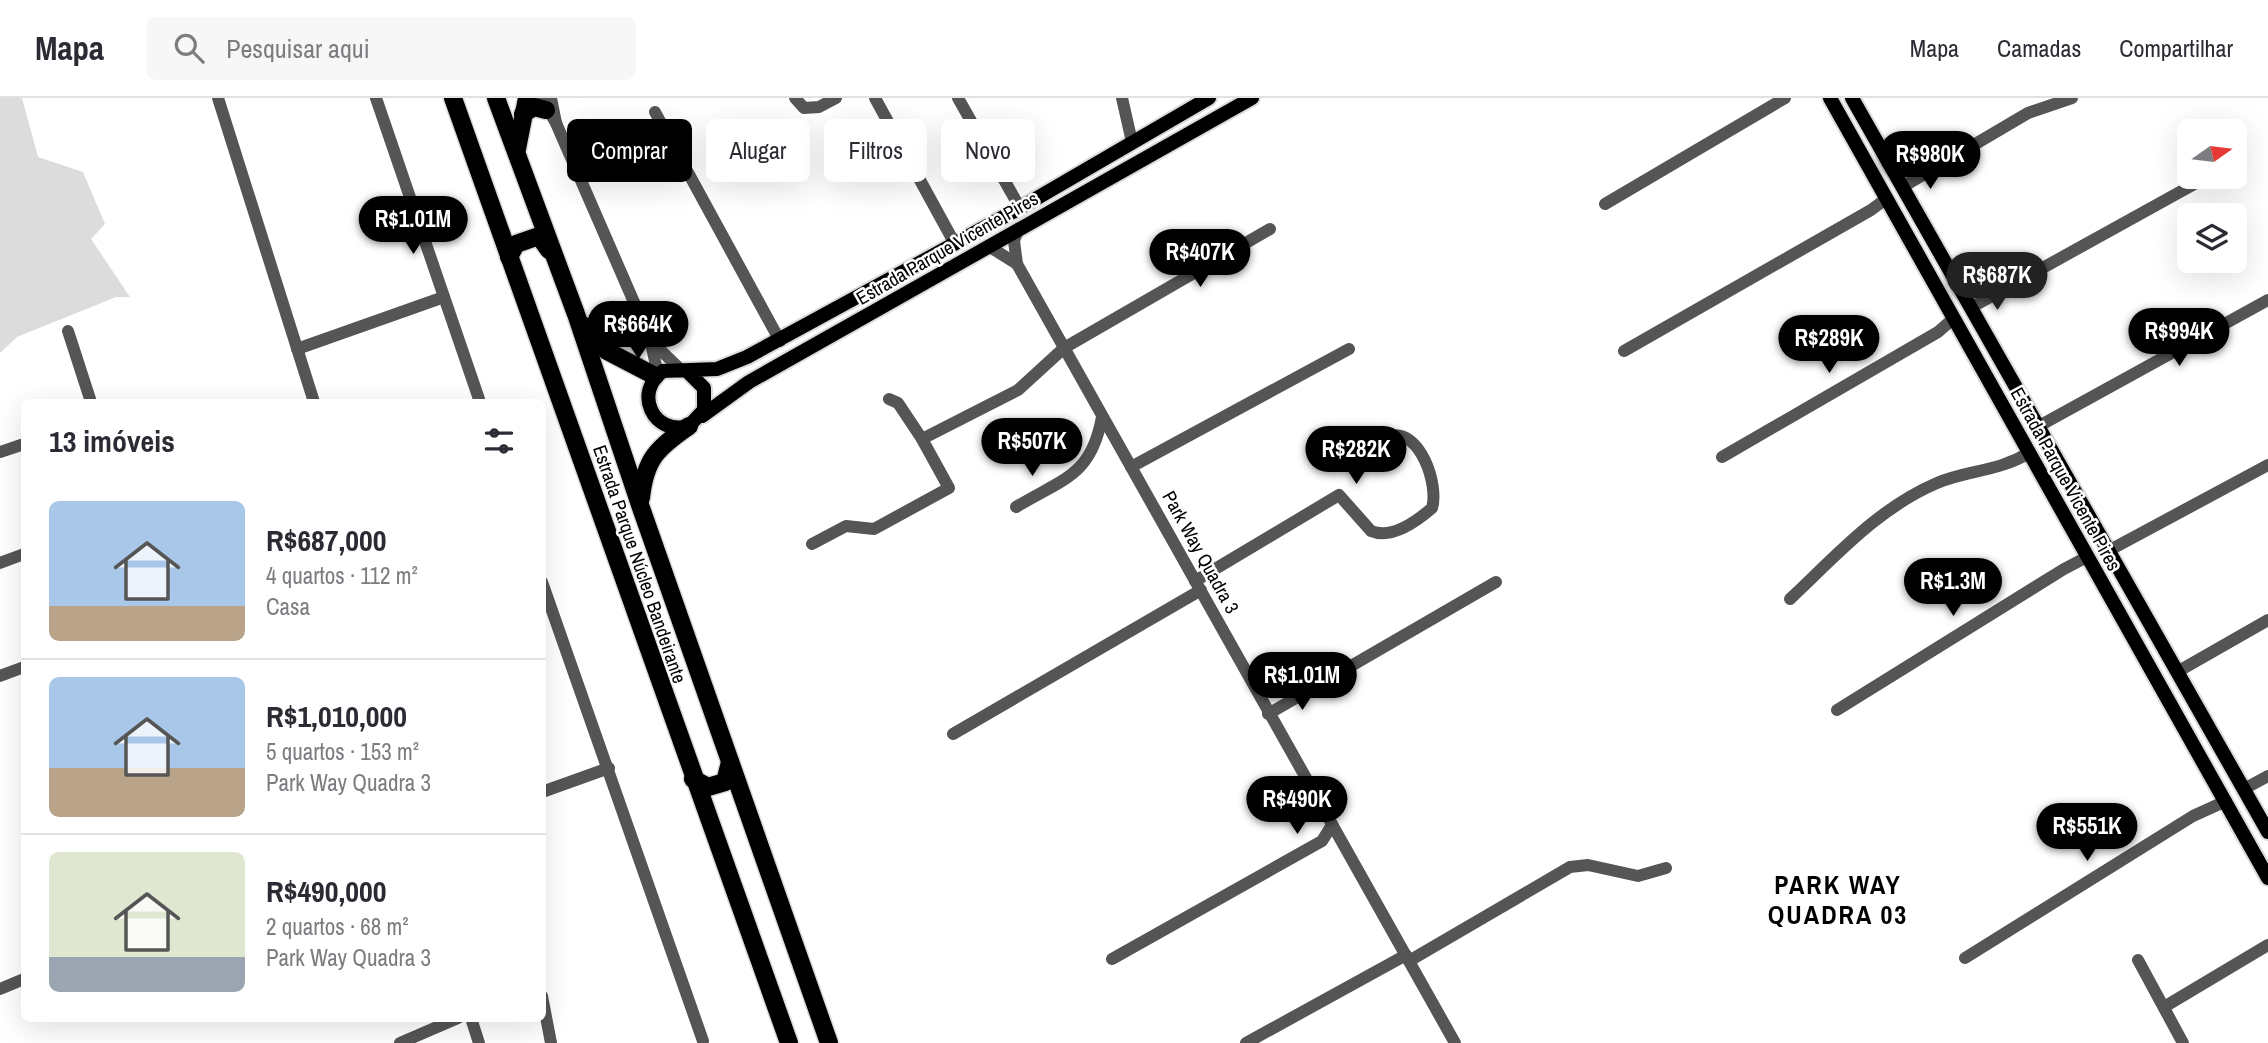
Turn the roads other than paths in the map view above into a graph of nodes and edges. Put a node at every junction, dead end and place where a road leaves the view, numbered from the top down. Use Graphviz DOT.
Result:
graph roads {
  1 [pos="218,98"];
  2 [pos="376,98"];
  3 [pos="453,98"];
  4 [pos="496,98"];
  5 [pos="795,98"];
  6 [pos="836,98"];
  7 [pos="875,98"];
  8 [pos="958,98"];
  9 [pos="1122,98"];
  10 [pos="1209,98"];
  11 [pos="1252,98"];
  12 [pos="1785,98"];
  13 [pos="1830,98"];
  14 [pos="1852,98"];
  15 [pos="2072,98"];
  16 [pos="1233,103"];
  17 [pos="525,106"];
  18 [pos="548,107"];
  19 [pos="655,112"];
  20 [pos="1132,142"];
  21 [pos="516,153"];
  22 [pos="1904,186"];
  23 [pos="2185,189"];
  24 [pos="1887,198"];
  25 [pos="1605,204"];
  26 [pos="1020,208"];
  27 [pos="1018,229"];
  28 [pos="1270,229"];
  29 [pos="955,244"];
  30 [pos="990,247"];
  31 [pos="554,256"];
  32 [pos="509,257"];
  33 [pos="1017,264"];
  34 [pos="444,298"];
  35 [pos="2268,300"];
  36 [pos="1972,307"];
  37 [pos="576,314"];
  38 [pos="1954,318"];
  39 [pos="68,331"];
  40 [pos="650,340"];
  41 [pos="780,341"];
  42 [pos="1064,348"];
  43 [pos="297,349"];
  44 [pos="1349,349"];
  45 [pos="1623,351"];
  46 [pos="685,371"];
  47 [pos="656,375"];
  48 [pos="90,399"];
  49 [pos="313,399"];
  50 [pos="479,399"];
  51 [pos="889,399"];
  52 [pos="1102,416"];
  53 [pos="695,421"];
  54 [pos="2039,426"];
  55 [pos="1390,436"];
  56 [pos="922,439"];
  57 [pos="21,445"];
  58 [pos="0,452"];
  59 [pos="2029,453"];
  60 [pos="1722,457"];
  61 [pos="2268,465"];
  62 [pos="1130,467"];
  63 [pos="640,505"];
  64 [pos="1017,507"];
  65 [pos="812,544"];
  66 [pos="2108,551"];
  67 [pos="21,556"];
  68 [pos="2087,557"];
  69 [pos="0,563"];
  70 [pos="1496,582"];
  71 [pos="1198,586"];
  72 [pos="546,593"];
  73 [pos="1790,599"];
  74 [pos="2268,620"];
  75 [pos="21,668"];
  76 [pos="2177,672"];
  77 [pos="0,676"];
  78 [pos="1837,710"];
  79 [pos="1268,714"];
  80 [pos="953,734"];
  81 [pos="730,760"];
  82 [pos="609,768"];
  83 [pos="2268,776"];
  84 [pos="693,779"];
  85 [pos="2244,789"];
  86 [pos="546,791"];
  87 [pos="2226,802"];
  88 [pos="1332,825"];
  89 [pos="2268,832"];
  90 [pos="1322,841"];
  91 [pos="1340,841"];
  92 [pos="1666,868"];
  93 [pos="2268,878"];
  94 [pos="2268,945"];
  95 [pos="1407,958"];
  96 [pos="1965,958"];
  97 [pos="1112,959"];
  98 [pos="2138,960"];
  99 [pos="21,980"];
  100 [pos="0,989"];
  101 [pos="2164,1007"];
  102 [pos="546,1017"];
  103 [pos="449,1022"];
  104 [pos="472,1022"];
  105 [pos="703,1041"];
  106 [pos="400,1043"];
  107 [pos="479,1043"];
  108 [pos="551,1043"];
  109 [pos="789,1043"];
  110 [pos="829,1043"];
  111 [pos="1246,1043"];
  112 [pos="1455,1043"];
  113 [pos="2183,1043"];
  1 -- 43 [label="street"];
  2 -- 34 [label="street"];
  3 -- 32 [label="highway, Estrada Parque Núcleo Bandeirante"];
  4 -- 21 [label="highway, Estrada Parque Núcleo Bandeirante"];
  5 -- 6 [label="street"];
  7 -- 29 [label="street"];
  8 -- 26 [label="street"];
  9 -- 20 [label="street"];
  10 -- 20 [label="main road, Estrada Parque Vicente Pires"];
  11 -- 16 [label="main road, Estrada Parque Vicente Pires"];
  12 -- 25 [label="street"];
  13 -- 24 [label="main road, Estrada Parque Vicente Pires"];
  14 -- 22 [label="main road, Estrada Parque Vicente Pires"];
  15 -- 22 [label="street"];
  16 -- 27 [label="main road, Estrada Parque Vicente Pires"];
  17 -- 18 [label="highway"];
  17 -- 21 [label="highway"];
  18 -- 40 [label="street"];
  19 -- 41 [label="street"];
  20 -- 26 [label="main road, Estrada Parque Vicente Pires"];
  21 -- 31 [label="highway, Estrada Parque Núcleo Bandeirante"];
  22 -- 36 [label="main road, Estrada Parque Vicente Pires"];
  23 -- 36 [label="street"];
  24 -- 38 [label="main road, Estrada Parque Vicente Pires"];
  24 -- 45 [label="street"];
  26 -- 29 [label="main road, Estrada Parque Vicente Pires"];
  27 -- 30 [label="main road, Estrada Parque Vicente Pires"];
  27 -- 33 [label="street"];
  28 -- 42 [label="street"];
  29 -- 41 [label="main road, Estrada Parque Vicente Pires"];
  30 -- 33 [label="street, Park Way Quadra 3"];
  30 -- 53 [label="main road, Estrada Parque Vicente Pires"];
  31 -- 32 [label="highway"];
  31 -- 37 [label="highway, Estrada Parque Núcleo Bandeirante"];
  32 -- 84 [label="highway, Estrada Parque Núcleo Bandeirante"];
  33 -- 42 [label="street, Park Way Quadra 3"];
  34 -- 43 [label="street"];
  34 -- 50 [label="street"];
  35 -- 54 [label="street"];
  36 -- 54 [label="main road, Estrada Parque Vicente Pires"];
  37 -- 47 [label="highway"];
  37 -- 63 [label="highway, Estrada Parque Núcleo Bandeirante"];
  38 -- 59 [label="main road, Estrada Parque Vicente Pires"];
  38 -- 60 [label="street"];
  39 -- 48 [label="street"];
  40 -- 46 [label="street"];
  40 -- 47 [label="street"];
  41 -- 46 [label="main road, Estrada Parque Vicente Pires"];
  42 -- 52 [label="street, Park Way Quadra 3"];
  42 -- 56 [label="street"];
  43 -- 49 [label="street"];
  44 -- 62 [label="street"];
  46 -- 47 [label="main road, Estrada Parque Vicente Pires"];
  46 -- 53 [label="main road"];
  47 -- 53 [label="main road"];
  51 -- 56 [label="street"];
  52 -- 62 [label="street, Park Way Quadra 3"];
  52 -- 64 [label="street"];
  53 -- 63 [label="highway"];
  54 -- 66 [label="main road, Estrada Parque Vicente Pires"];
  55 -- 71 [label="street"];
  56 -- 65 [label="street"];
  57 -- 58 [label="street"];
  59 -- 68 [label="main road, Estrada Parque Vicente Pires"];
  59 -- 73 [label="street"];
  61 -- 66 [label="street"];
  62 -- 71 [label="street, Park Way Quadra 3"];
  63 -- 81 [label="highway, Estrada Parque Núcleo Bandeirante"];
  66 -- 76 [label="main road, Estrada Parque Vicente Pires"];
  67 -- 69 [label="street"];
  68 -- 78 [label="street"];
  68 -- 87 [label="main road, Estrada Parque Vicente Pires"];
  70 -- 79 [label="street"];
  71 -- 79 [label="street, Park Way Quadra 3"];
  71 -- 80 [label="street"];
  72 -- 82 [label="street"];
  74 -- 76 [label="street"];
  75 -- 77 [label="street"];
  76 -- 85 [label="main road, Estrada Parque Vicente Pires"];
  79 -- 88 [label="street, Park Way Quadra 3"];
  81 -- 84 [label="highway"];
  81 -- 110 [label="highway, Estrada Parque Núcleo Bandeirante"];
  82 -- 86 [label="street"];
  82 -- 105 [label="street"];
  83 -- 85 [label="street"];
  84 -- 109 [label="highway, Estrada Parque Núcleo Bandeirante"];
  85 -- 89 [label="main road, Estrada Parque Vicente Pires"];
  87 -- 93 [label="main road, Estrada Parque Vicente Pires"];
  87 -- 96 [label="street"];
  88 -- 90 [label="street"];
  88 -- 91 [label="street, Park Way Quadra 3"];
  90 -- 91 [label="street"];
  90 -- 97 [label="street"];
  91 -- 95 [label="street, Park Way Quadra 3"];
  92 -- 95 [label="street"];
  94 -- 101 [label="street"];
  95 -- 111 [label="street"];
  95 -- 112 [label="street, Park Way Quadra 3"];
  98 -- 101 [label="street"];
  99 -- 100 [label="street"];
  101 -- 113 [label="street"];
  102 -- 108 [label="street"];
  103 -- 106 [label="street"];
  104 -- 107 [label="street"];
}
